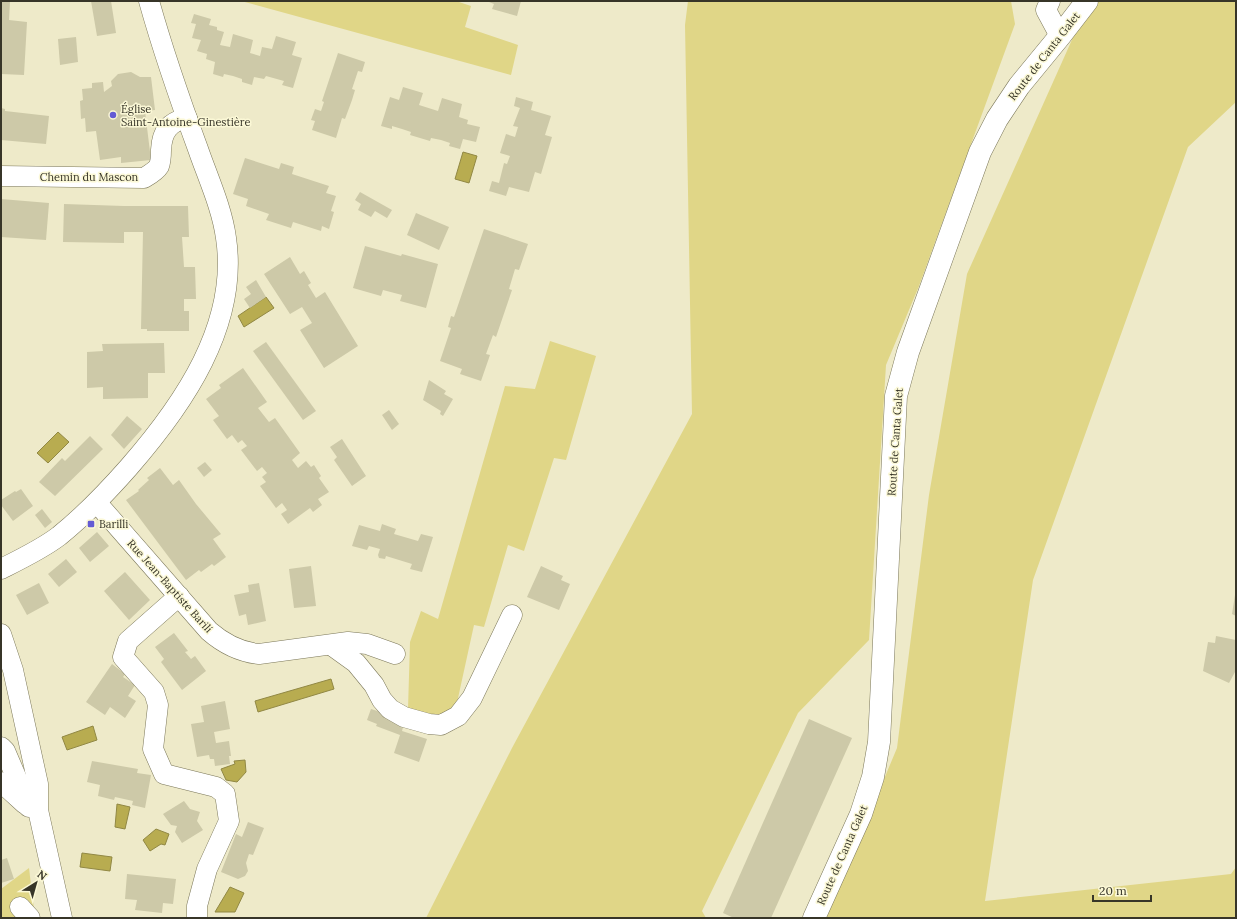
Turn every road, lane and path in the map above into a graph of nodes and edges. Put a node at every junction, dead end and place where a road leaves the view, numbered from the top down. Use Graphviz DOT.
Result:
graph roads {
  1 [pos="150,1"];
  2 [pos="1050,1"];
  3 [pos="1087,1"];
  4 [pos="1060,36"];
  5 [pos="187,118"];
  6 [pos="1,176"];
  7 [pos="97,503"];
  8 [pos="1,569"];
  9 [pos="179,596"];
  10 [pos="512,615"];
  11 [pos="1,634"];
  12 [pos="330,644"];
  13 [pos="396,654"];
  14 [pos="1,747"];
  15 [pos="1,782"];
  16 [pos="33,808"];
  17 [pos="62,918"];
  18 [pos="197,918"];
  19 [pos="814,918"];
  1 -- 5 [label="street"];
  2 -- 4 [label="street"];
  3 -- 4 [label="main road, Route de Canta Galet"];
  4 -- 19 [label="main road, Route de Canta Galet"];
  5 -- 6 [label="street, Chemin du Mascon"];
  5 -- 7 [label="street"];
  7 -- 8 [label="street"];
  7 -- 9 [label="street, Rue Jean-Baptiste Barili"];
  9 -- 12 [label="street, Rue Jean-Baptiste Barili"];
  9 -- 18 [label="street"];
  10 -- 12 [label="street"];
  11 -- 16 [label="street"];
  12 -- 13 [label="street, Rue Jean-Baptiste Barili"];
  14 -- 16 [label="street"];
  15 -- 16 [label="street"];
  16 -- 17 [label="street"];
}
